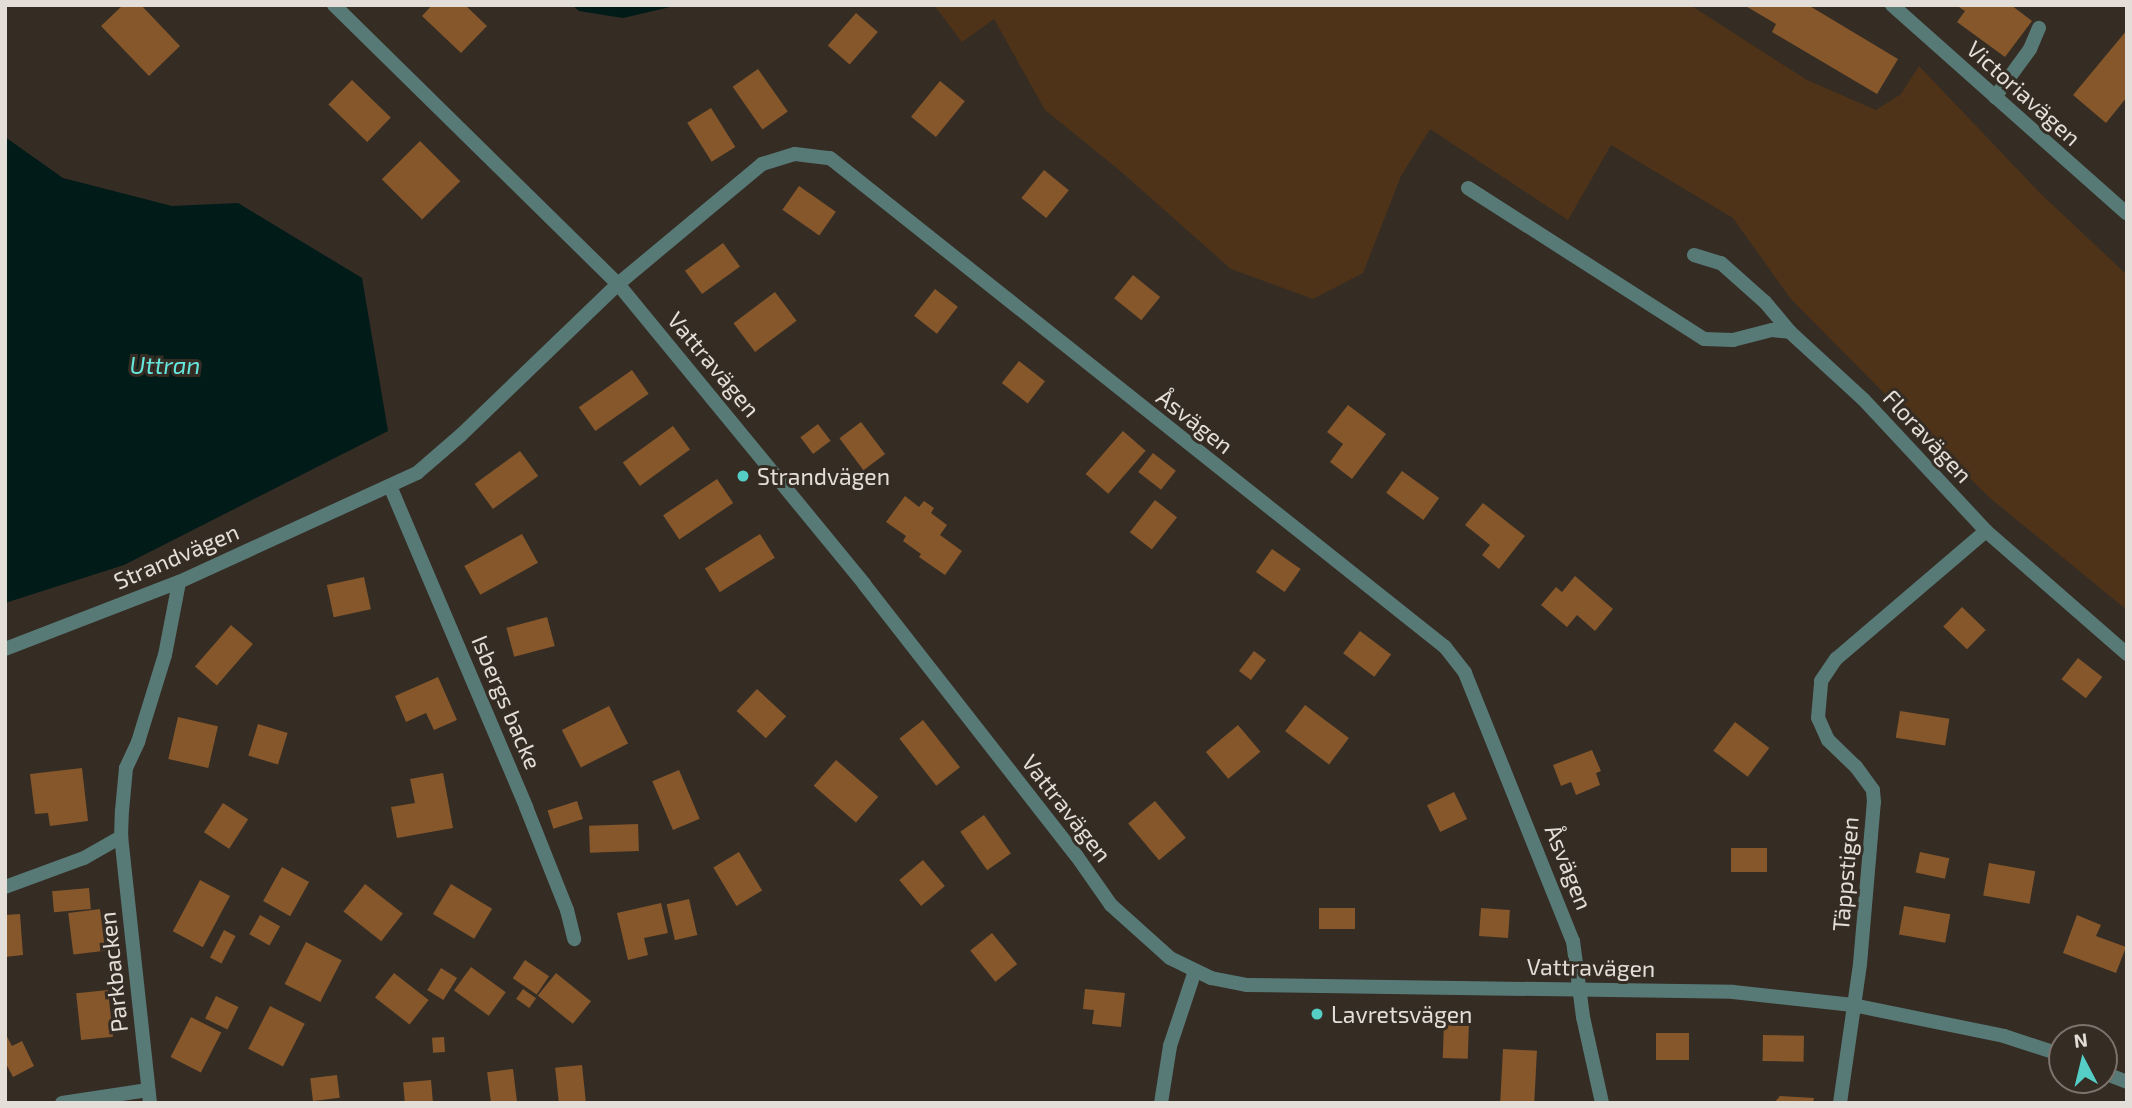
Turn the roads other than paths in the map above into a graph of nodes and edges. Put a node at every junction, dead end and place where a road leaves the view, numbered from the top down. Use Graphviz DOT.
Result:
graph roads {
  1 [pos="334,5"];
  2 [pos="1892,5"];
  3 [pos="2039,28"];
  4 [pos="1995,97"];
  5 [pos="1468,188"];
  6 [pos="2127,214"];
  7 [pos="1694,255"];
  8 [pos="618,284"];
  9 [pos="1790,332"];
  10 [pos="390,486"];
  11 [pos="1986,531"];
  12 [pos="179,582"];
  13 [pos="5,649"];
  14 [pos="2127,654"];
  15 [pos="121,837"];
  16 [pos="5,887"];
  17 [pos="574,939"];
  18 [pos="1195,971"];
  19 [pos="1578,989"];
  20 [pos="1853,1005"];
  21 [pos="2048,1050"];
  22 [pos="149,1096"];
  23 [pos="62,1103"];
  24 [pos="1161,1103"];
  25 [pos="1602,1103"];
  26 [pos="1840,1103"];
  1 -- 8 [label="street, Vattravägen"];
  2 -- 4 [label="street, Victoriavägen"];
  3 -- 4 [label="street"];
  4 -- 6 [label="street, Victoriavägen"];
  5 -- 9 [label="street"];
  7 -- 9 [label="street, Floravägen"];
  8 -- 10 [label="street, Strandvägen"];
  8 -- 18 [label="street, Vattravägen"];
  8 -- 19 [label="street, Åsvägen"];
  9 -- 11 [label="street, Floravägen"];
  10 -- 12 [label="street, Strandvägen"];
  10 -- 17 [label="street, Isbergs backe"];
  11 -- 14 [label="street, Floravägen"];
  11 -- 20 [label="street, Täppstigen"];
  12 -- 13 [label="street, Strandvägen"];
  12 -- 15 [label="street, Parkbacken"];
  15 -- 16 [label="street"];
  15 -- 22 [label="street, Parkbacken"];
  18 -- 19 [label="street, Vattravägen"];
  18 -- 24 [label="street"];
  19 -- 20 [label="street, Vattravägen"];
  19 -- 25 [label="street, Åsvägen"];
  20 -- 21 [label="street, Vattravägen"];
  20 -- 26 [label="street, Täppstigen"];
  22 -- 23 [label="street"];
}
